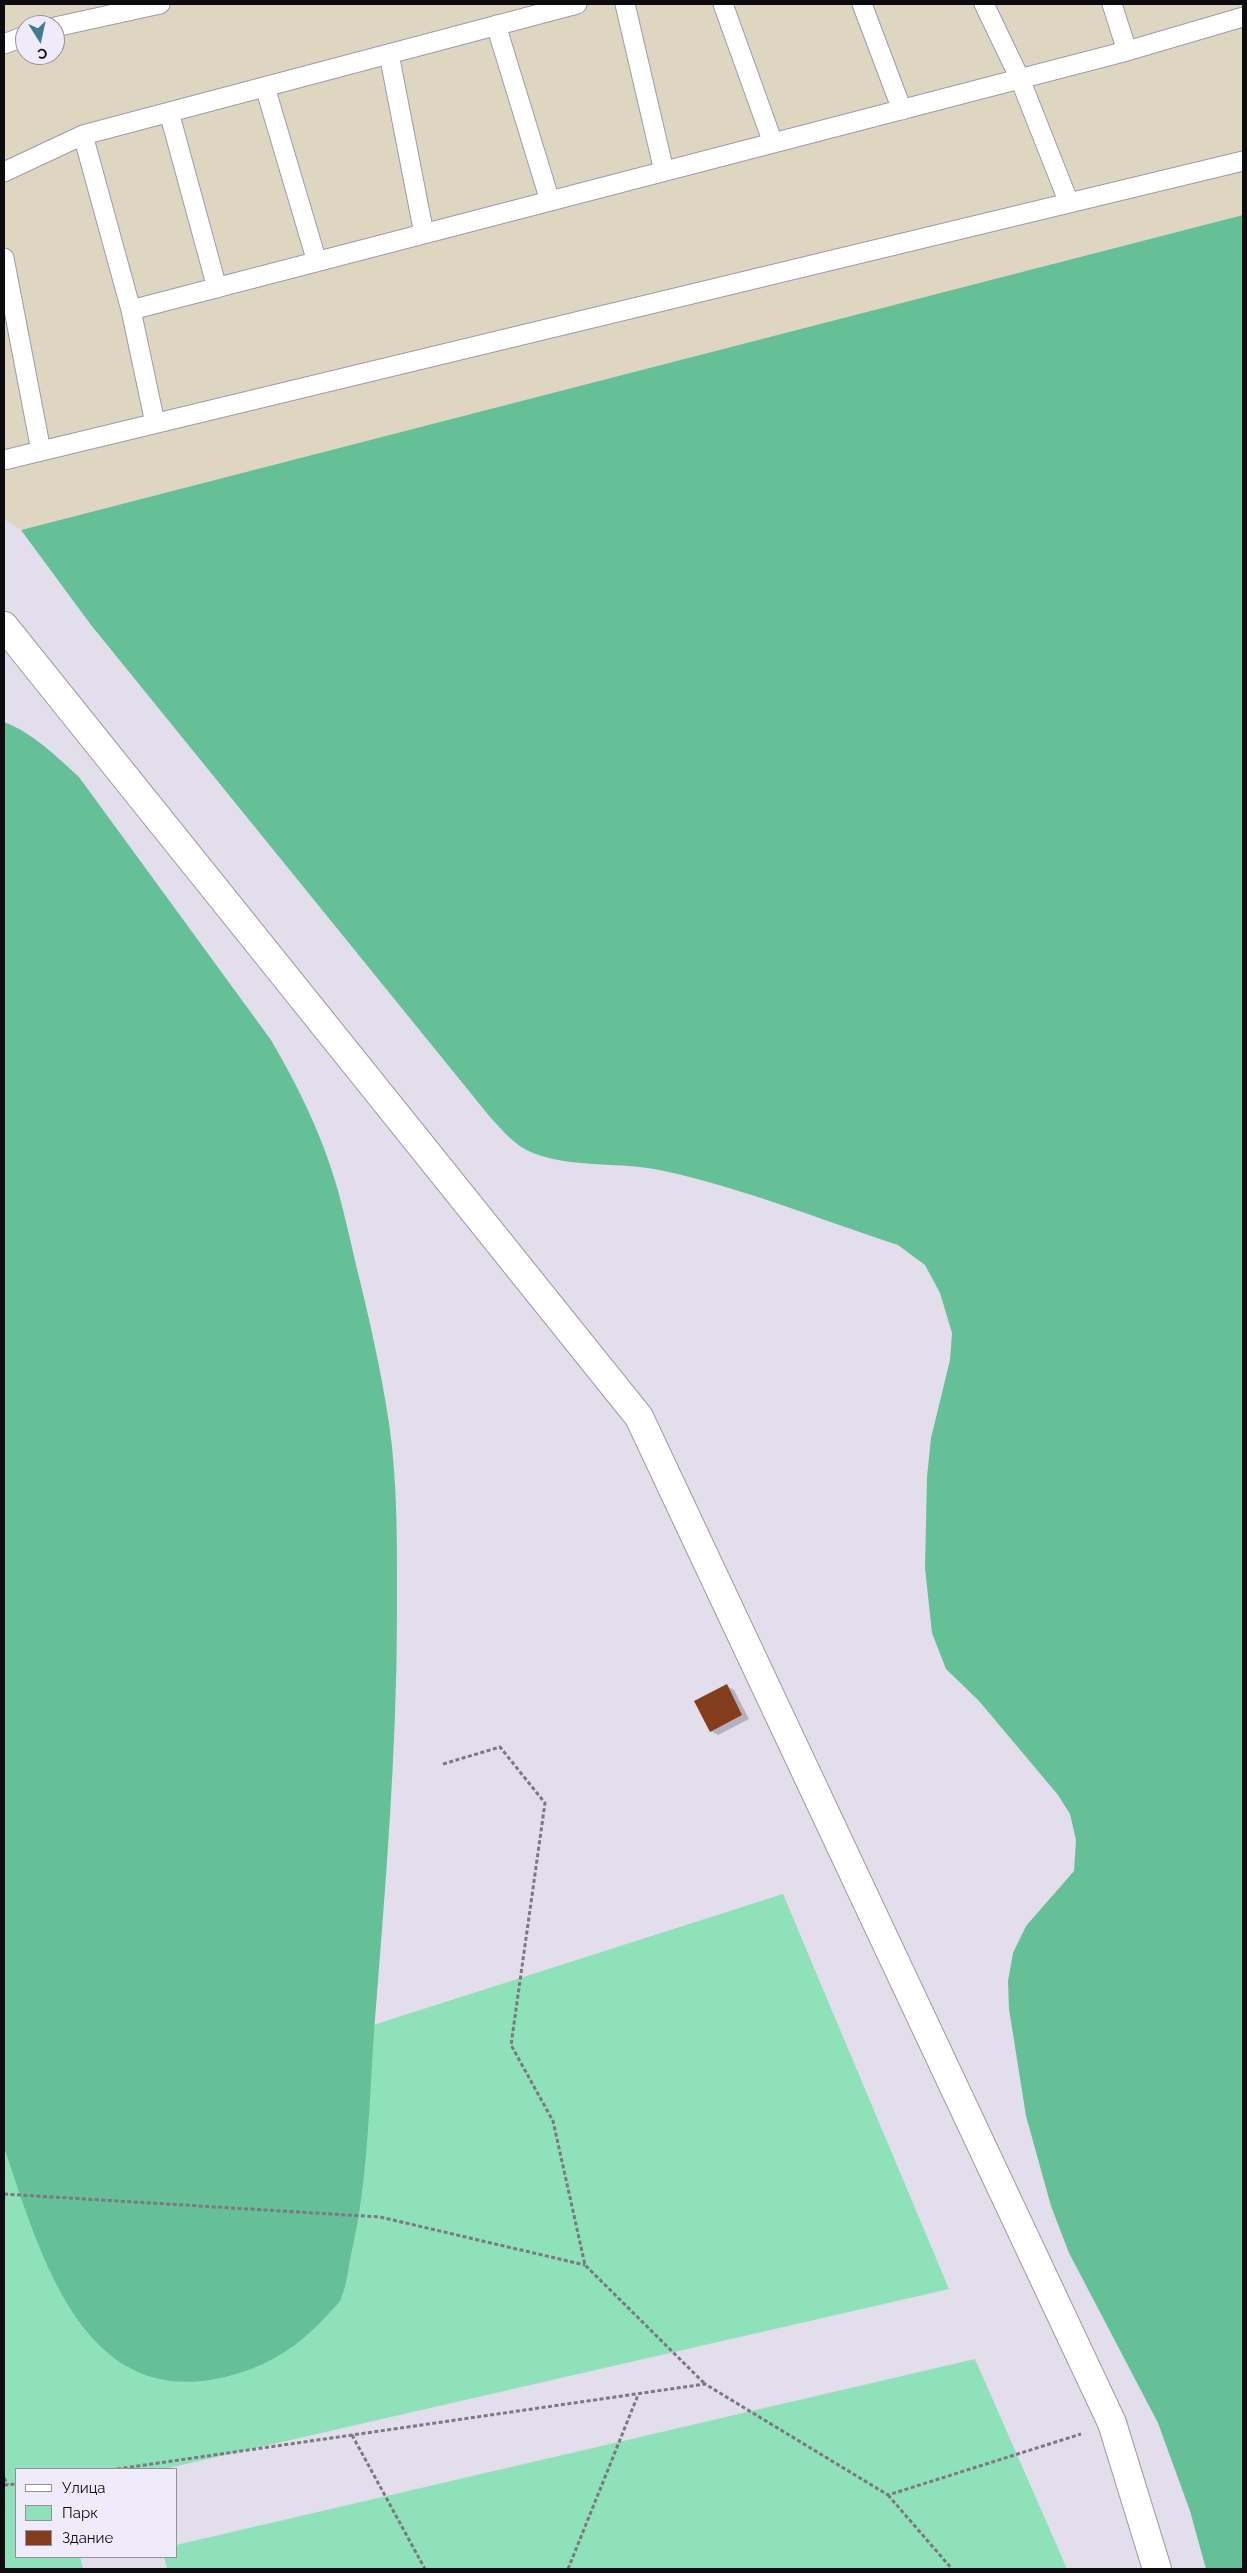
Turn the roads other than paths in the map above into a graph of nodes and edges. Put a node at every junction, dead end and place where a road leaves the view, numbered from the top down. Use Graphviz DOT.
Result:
graph roads {
  1 [pos="160,4"];
  2 [pos="577,4"];
  3 [pos="626,4"];
  4 [pos="723,4"];
  5 [pos="862,4"];
  6 [pos="984,4"];
  7 [pos="1112,4"];
  8 [pos="1239,13"];
  9 [pos="65,25"];
  10 [pos="496,25"];
  11 [pos="1127,51"];
  12 [pos="389,54"];
  13 [pos="1020,79"];
  14 [pos="265,87"];
  15 [pos="902,110"];
  16 [pos="169,112"];
  17 [pos="82,135"];
  18 [pos="773,143"];
  19 [pos="1243,161"];
  20 [pos="664,171"];
  21 [pos="4,172"];
  22 [pos="550,201"];
  23 [pos="1069,203"];
  24 [pos="424,234"];
  25 [pos="4,258"];
  26 [pos="317,262"];
  27 [pos="217,288"];
  28 [pos="131,310"];
  29 [pos="155,423"];
  30 [pos="41,451"];
  31 [pos="4,460"];
  32 [pos="4,626"];
  33 [pos="1157,2569"];
  1 -- 9 [label="lane"];
  2 -- 10 [label="lane"];
  3 -- 20 [label="lane"];
  4 -- 18 [label="lane"];
  5 -- 15 [label="lane"];
  6 -- 13 [label="lane"];
  7 -- 11 [label="lane"];
  8 -- 11 [label="lane"];
  10 -- 12 [label="lane"];
  10 -- 22 [label="lane"];
  11 -- 13 [label="lane"];
  12 -- 14 [label="lane"];
  12 -- 24 [label="lane"];
  13 -- 15 [label="lane"];
  13 -- 23 [label="lane"];
  14 -- 16 [label="lane"];
  14 -- 26 [label="lane"];
  15 -- 18 [label="lane"];
  16 -- 17 [label="lane"];
  16 -- 27 [label="lane"];
  17 -- 21 [label="lane"];
  17 -- 28 [label="lane"];
  18 -- 20 [label="lane"];
  19 -- 23 [label="lane"];
  20 -- 22 [label="lane"];
  22 -- 24 [label="lane"];
  23 -- 29 [label="lane"];
  24 -- 26 [label="lane"];
  25 -- 30 [label="lane"];
  26 -- 27 [label="lane"];
  27 -- 28 [label="lane"];
  28 -- 29 [label="lane"];
  29 -- 30 [label="lane"];
  30 -- 31 [label="lane"];
  32 -- 33 [label="street"];
}
